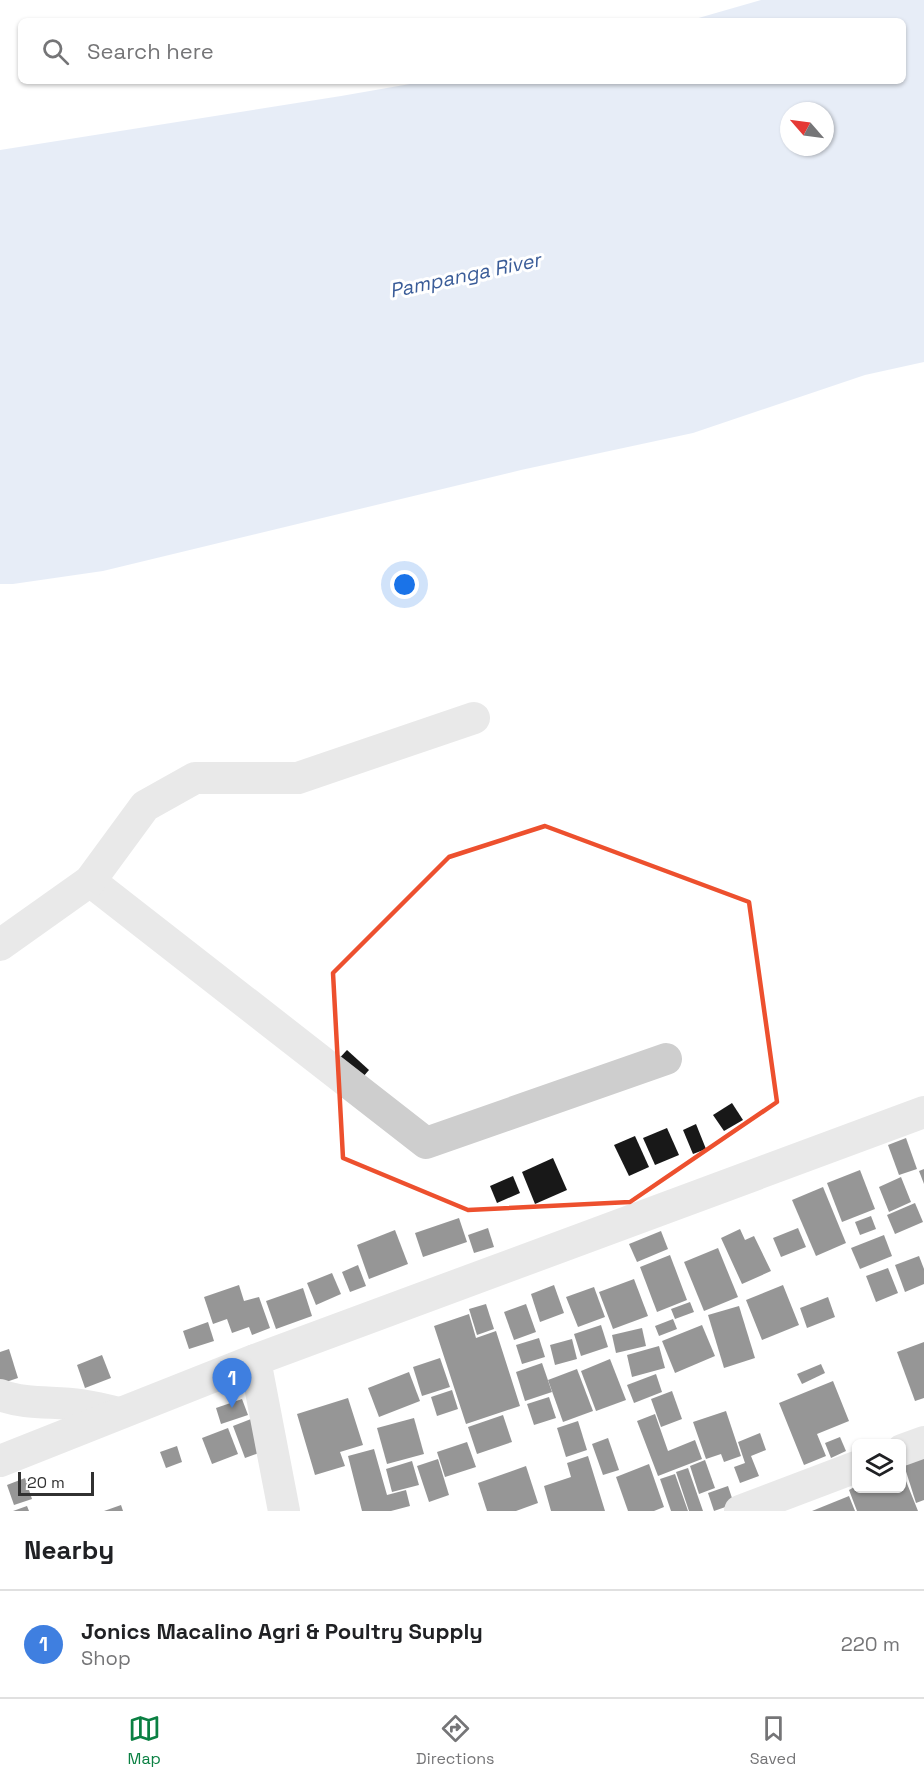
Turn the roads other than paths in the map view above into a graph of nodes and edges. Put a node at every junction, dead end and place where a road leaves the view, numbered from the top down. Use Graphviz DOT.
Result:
graph roads {
  1 [pos="474,718"];
  2 [pos="90,881"];
  3 [pos="0,945"];
  4 [pos="666,1059"];
  5 [pos="924,1112"];
  6 [pos="255,1360"];
  7 [pos="0,1395"];
  8 [pos="119,1413"];
  9 [pos="924,1442"];
  10 [pos="906,1449"];
  11 [pos="0,1461"];
  12 [pos="852,1469"];
  13 [pos="284,1511"];
  14 [pos="740,1511"];
  1 -- 2 [label="street"];
  2 -- 3 [label="street"];
  2 -- 4 [label="street"];
  5 -- 6 [label="street"];
  6 -- 8 [label="street"];
  6 -- 13 [label="street"];
  7 -- 8 [label="street"];
  8 -- 11 [label="street"];
  9 -- 10 [label="street"];
  12 -- 14 [label="street"];
}
